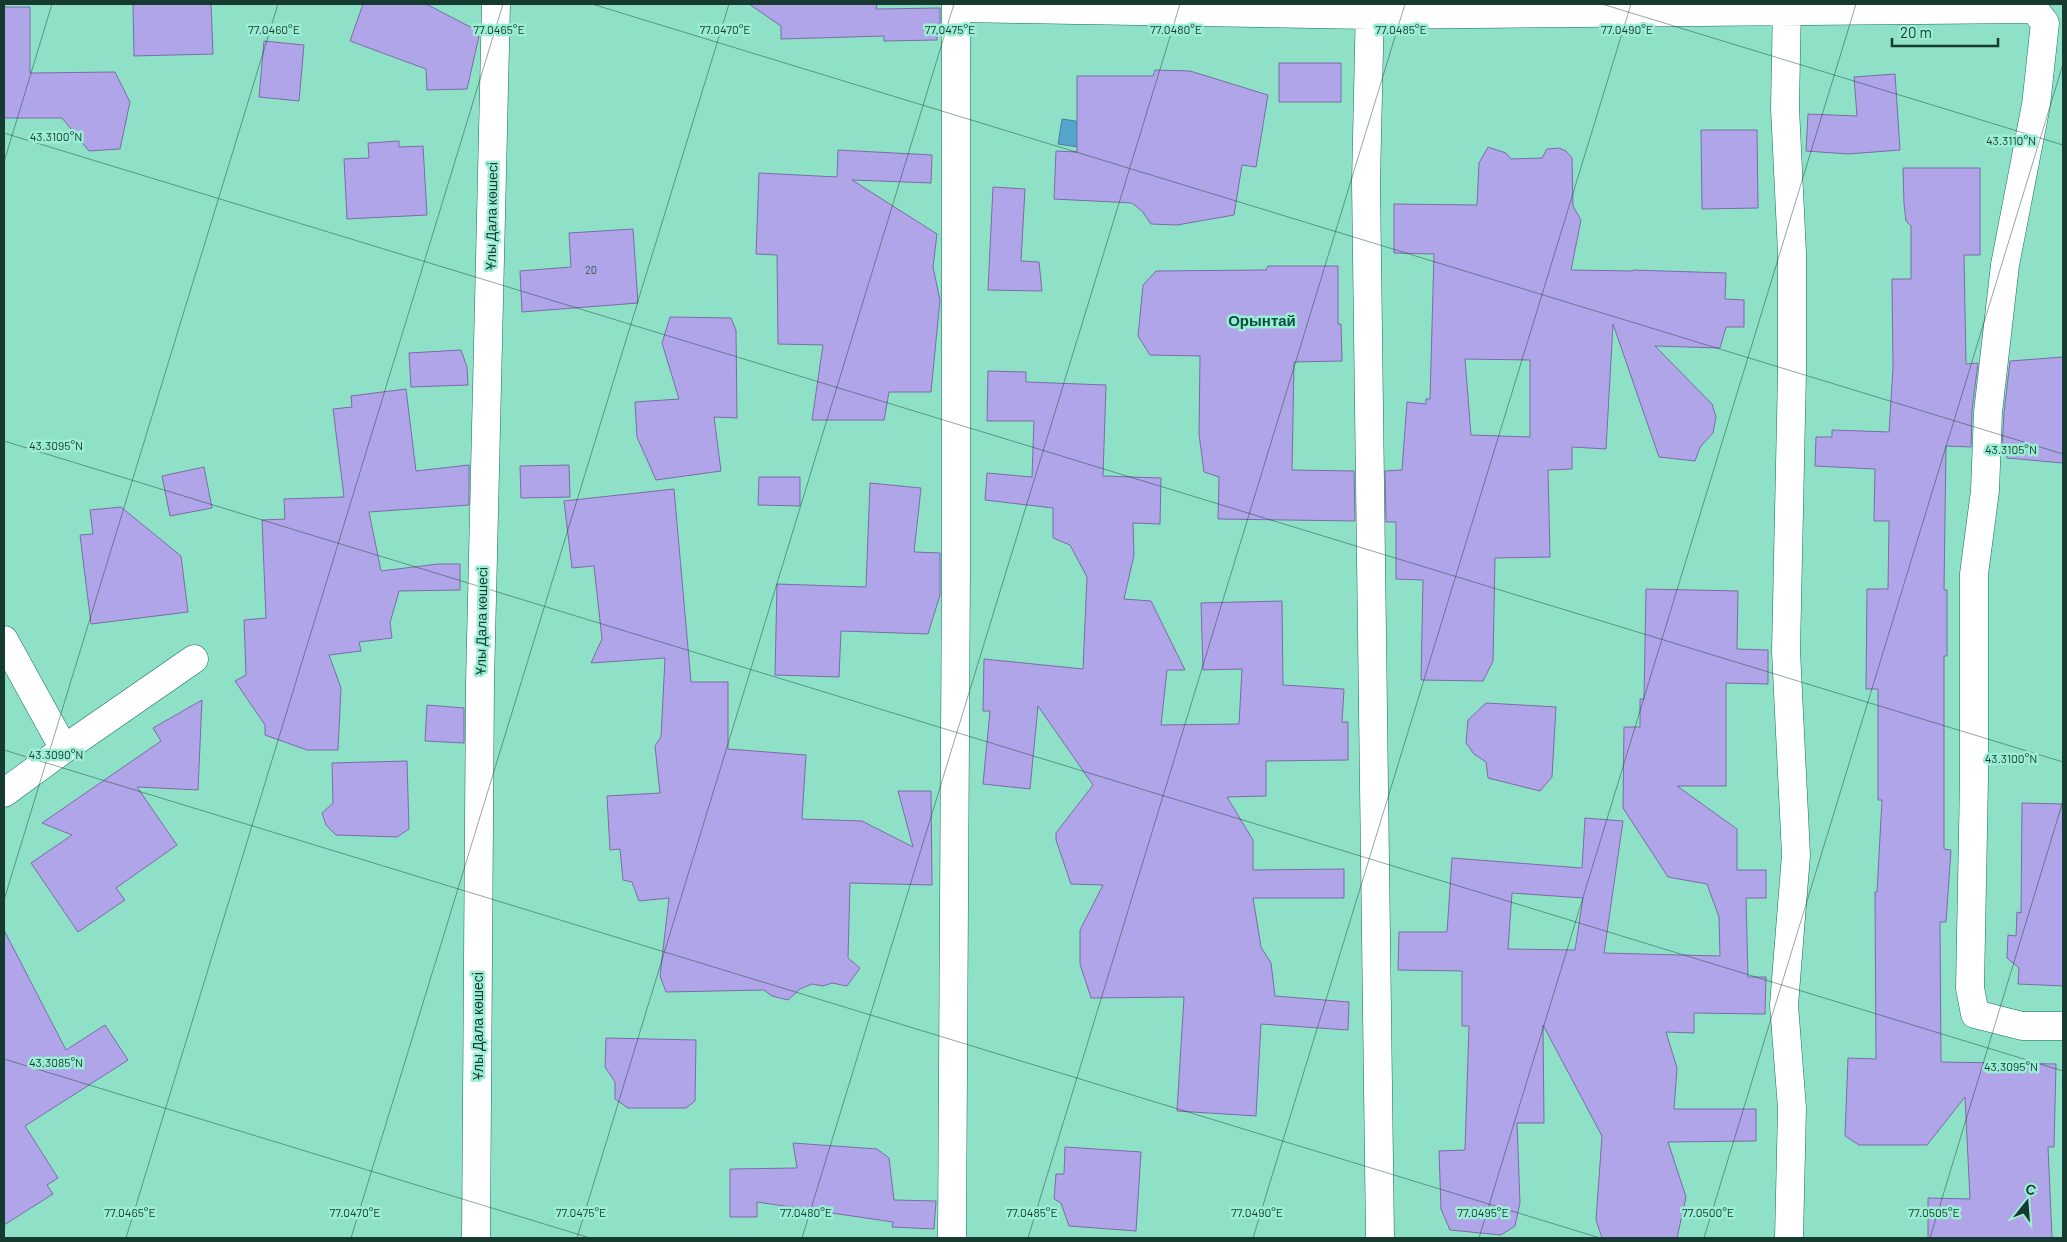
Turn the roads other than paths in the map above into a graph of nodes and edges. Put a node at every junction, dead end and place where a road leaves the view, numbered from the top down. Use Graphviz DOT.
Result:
graph roads {
  1 [pos="496,4"];
  2 [pos="956,6"];
  3 [pos="2035,6"];
  4 [pos="1787,7"];
  5 [pos="1369,10"];
  6 [pos="4,640"];
  7 [pos="194,659"];
  8 [pos="64,749"];
  9 [pos="4,793"];
  10 [pos="2063,1026"];
  11 [pos="476,1238"];
  12 [pos="952,1238"];
  13 [pos="1380,1238"];
  14 [pos="1789,1238"];
  1 -- 11 [label="street, Ұлы Дала көшесі"];
  2 -- 5 [label="street"];
  2 -- 12 [label="street"];
  3 -- 4 [label="street"];
  3 -- 10 [label="street"];
  4 -- 5 [label="street"];
  4 -- 14 [label="street"];
  5 -- 13 [label="street"];
  6 -- 8 [label="street"];
  7 -- 8 [label="street"];
  8 -- 9 [label="street"];
}
